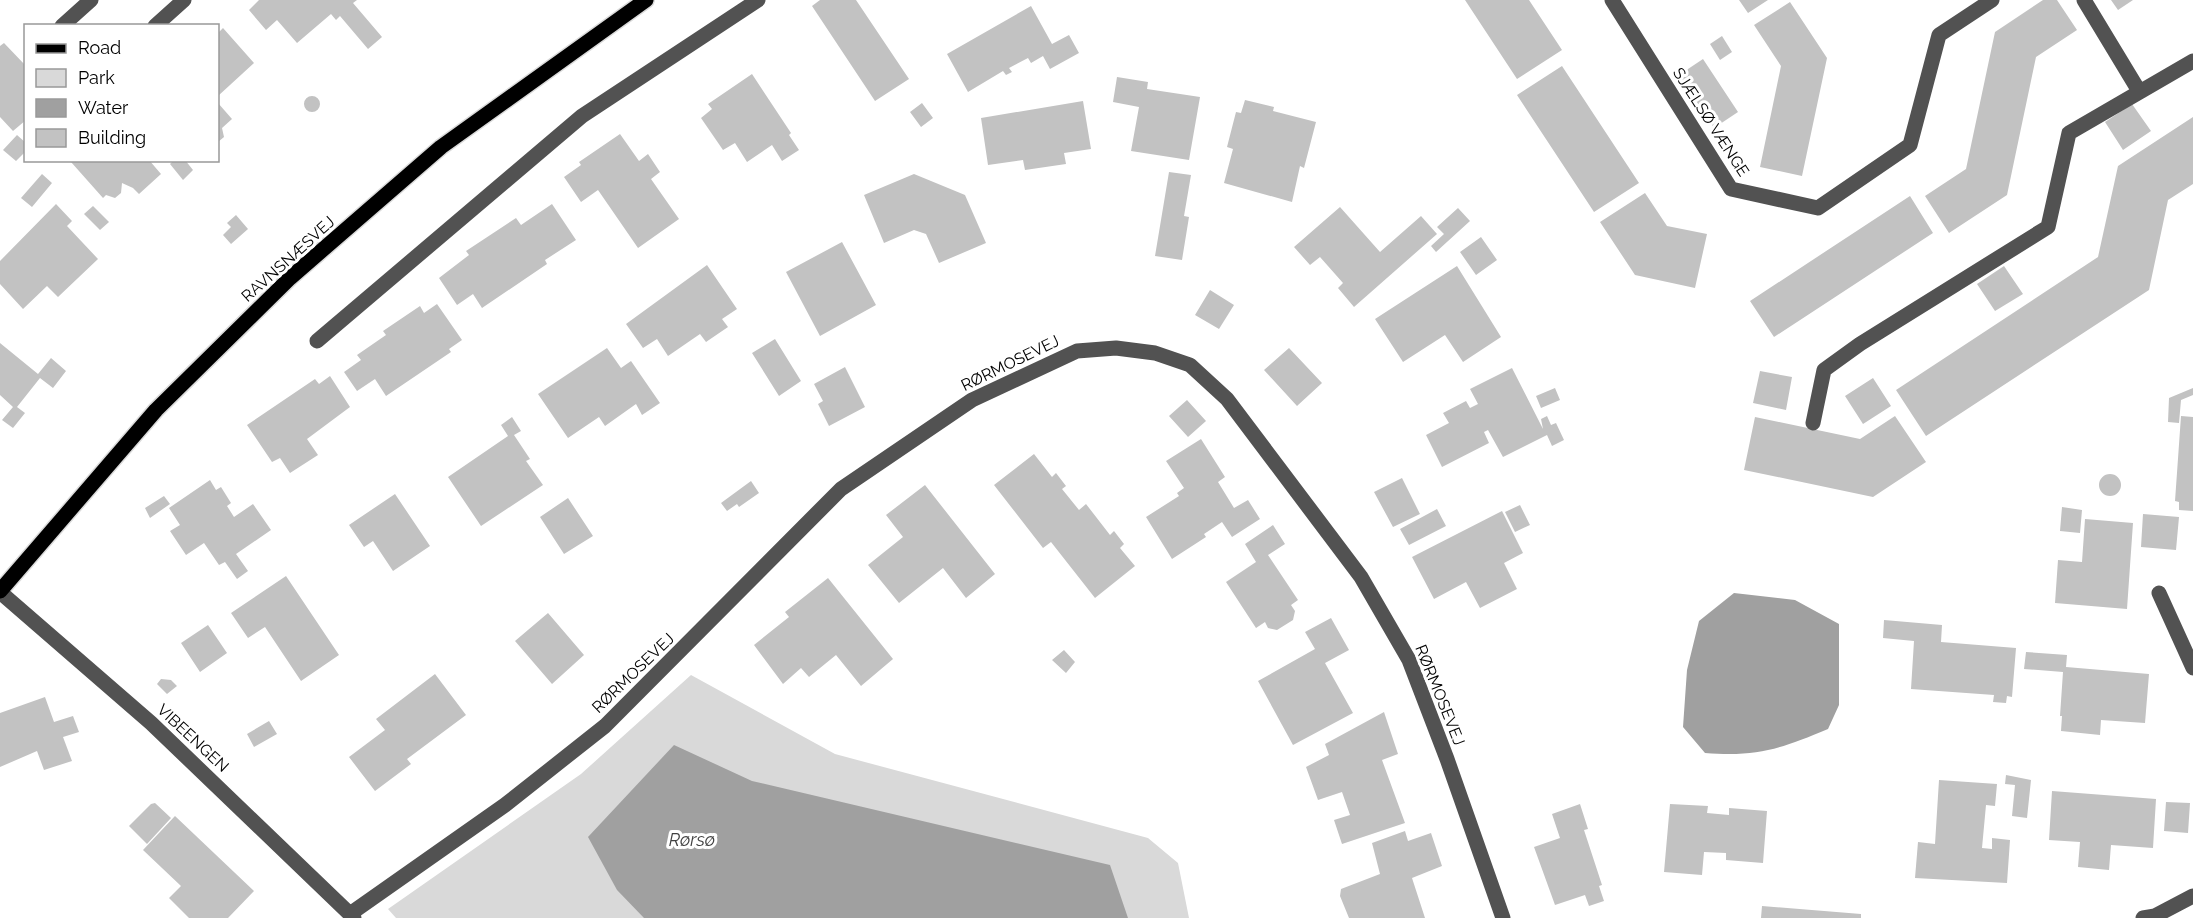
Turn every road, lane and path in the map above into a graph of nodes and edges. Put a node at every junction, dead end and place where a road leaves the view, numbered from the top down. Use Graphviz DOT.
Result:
graph roads {
  1 [pos="91,0"];
  2 [pos="184,0"];
  3 [pos="644,0"];
  4 [pos="758,0"];
  5 [pos="1612,0"];
  6 [pos="1992,0"];
  7 [pos="2084,0"];
  8 [pos="65,24"];
  9 [pos="157,24"];
  10 [pos="2193,61"];
  11 [pos="2139,91"];
  12 [pos="316,342"];
  13 [pos="1813,423"];
  14 [pos="0,591"];
  15 [pos="2159,593"];
  16 [pos="2193,668"];
  17 [pos="2193,896"];
  18 [pos="352,916"];
  19 [pos="1503,918"];
  20 [pos="2143,918"];
  1 -- 8 [label="street"];
  2 -- 9 [label="street"];
  3 -- 14 [label="main road, RAVNSNÆSVEJ"];
  4 -- 12 [label="street"];
  5 -- 6 [label="street, SJÆLSØ VÆNGE"];
  7 -- 11 [label="street"];
  10 -- 11 [label="street"];
  11 -- 13 [label="street"];
  14 -- 18 [label="street, VIBEENGEN"];
  15 -- 16 [label="street"];
  17 -- 20 [label="street"];
  18 -- 19 [label="street, RØRMOSEVEJ"];
}
